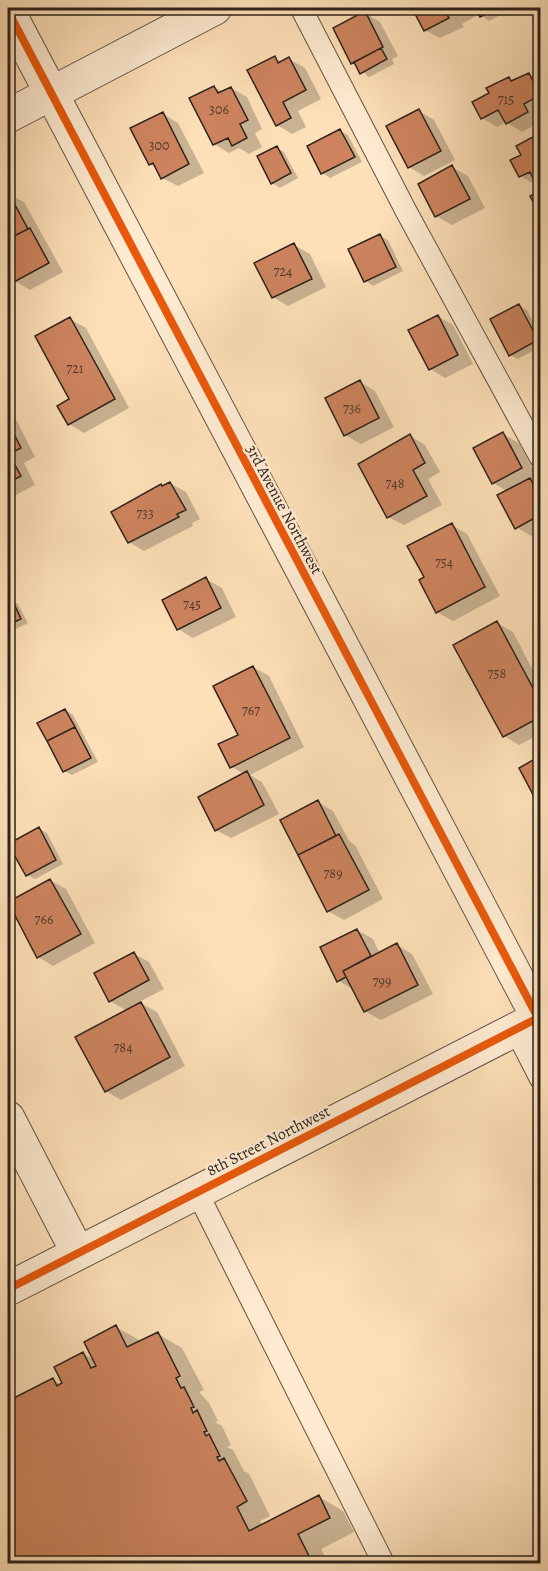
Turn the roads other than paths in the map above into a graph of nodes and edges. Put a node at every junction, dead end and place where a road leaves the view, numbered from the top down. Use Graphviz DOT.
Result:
graph roads {
  1 [pos="215,8"];
  2 [pos="301,8"];
  3 [pos="8,11"];
  4 [pos="51,94"];
  5 [pos="8,116"];
  6 [pos="540,457"];
  7 [pos="531,1021"];
  8 [pos="540,1078"];
  9 [pos="8,1118"];
  10 [pos="196,1192"];
  11 [pos="78,1253"];
  12 [pos="8,1289"];
  13 [pos="384,1563"];
  1 -- 4 [label="street"];
  2 -- 6 [label="lane"];
  3 -- 4 [label="street, 3rd Avenue Northwest"];
  4 -- 5 [label="street"];
  4 -- 7 [label="street, 3rd Avenue Northwest"];
  7 -- 8 [label="lane"];
  7 -- 10 [label="street, 8th Street Northwest"];
  9 -- 11 [label="street"];
  10 -- 11 [label="street, 8th Street Northwest"];
  10 -- 13 [label="lane"];
  11 -- 12 [label="street, 8th Street Northwest"];
}
